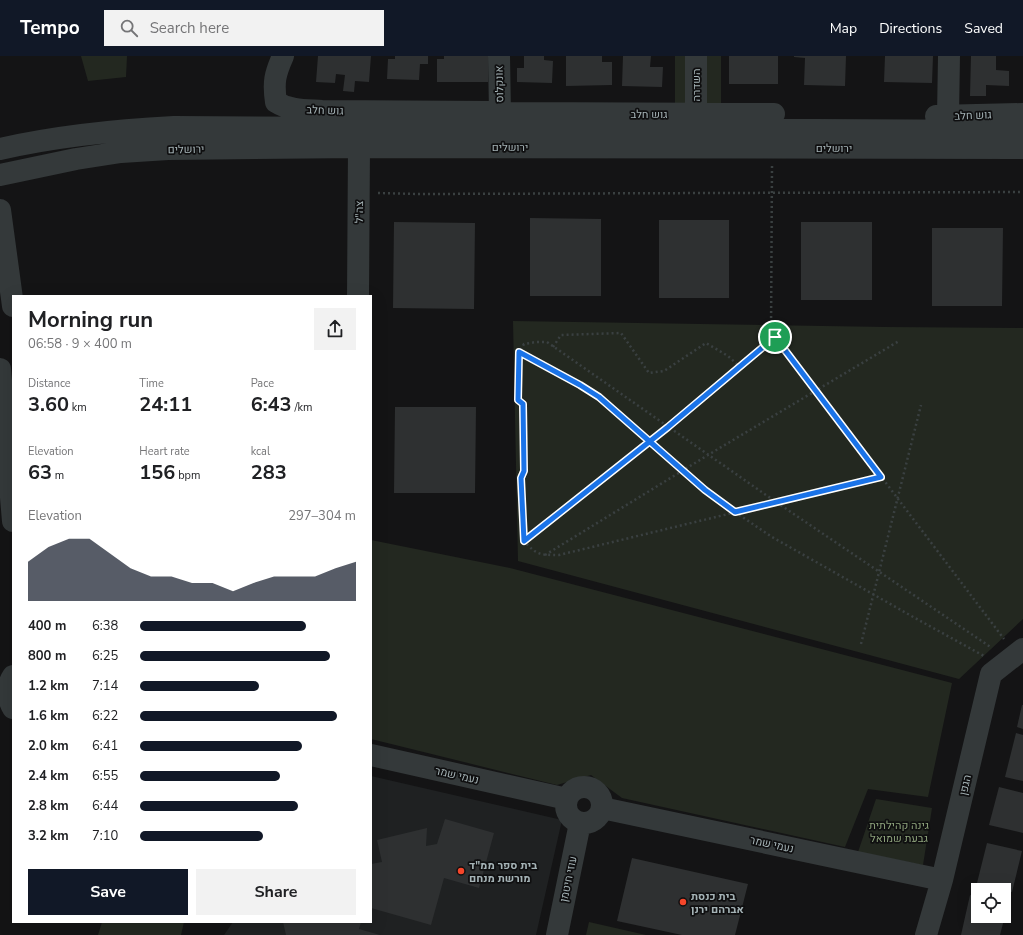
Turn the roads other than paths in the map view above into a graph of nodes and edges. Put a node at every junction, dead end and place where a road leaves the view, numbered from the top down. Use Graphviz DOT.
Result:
graph roads {
  1 [pos="283,56"];
  2 [pos="499,56"];
  3 [pos="696,56"];
  4 [pos="949,56"];
  5 [pos="500,113"];
  6 [pos="696,114"];
  7 [pos="1023,114"];
  8 [pos="948,116"];
  9 [pos="1023,131"];
  10 [pos="360,137"];
  11 [pos="1023,148"];
  12 [pos="0,149"];
  13 [pos="0,175"];
  14 [pos="0,210"];
  15 [pos="358,295"];
  16 [pos="12,299"];
  17 [pos="0,369"];
  18 [pos="12,509"];
  19 [pos="1012,657"];
  20 [pos="12,678"];
  21 [pos="12,706"];
  22 [pos="372,755"];
  23 [pos="567,799"];
  24 [pos="602,808"];
  25 [pos="580,823"];
  26 [pos="942,880"];
  27 [pos="557,935"];
  28 [pos="926,935"];
  1 -- 5 [label="street, גוש חלב"];
  2 -- 5 [label="street, אונקלוס"];
  3 -- 6 [label="street, השדרה"];
  4 -- 8 [label="street"];
  5 -- 6 [label="street, גוש חלב"];
  6 -- 8 [label="street, גוש חלב"];
  7 -- 8 [label="street, גוש חלב"];
  9 -- 10 [label="street, ירושלים"];
  10 -- 11 [label="street, ירושלים"];
  10 -- 12 [label="street, ירושלים"];
  10 -- 13 [label="street, ירושלים"];
  10 -- 15 [label="street, צה\"ל"];
  14 -- 16 [label="street"];
  17 -- 18 [label="street"];
  19 -- 26 [label="street, הגפן"];
  20 -- 21 [label="street"];
  22 -- 23 [label="street, נעמי שמר"];
  23 -- 24 [label="street"];
  23 -- 25 [label="street"];
  24 -- 25 [label="street"];
  24 -- 26 [label="street, נעמי שמר"];
  25 -- 27 [label="street, עוזי חיטמן"];
  26 -- 28 [label="street, הגפן"];
}
